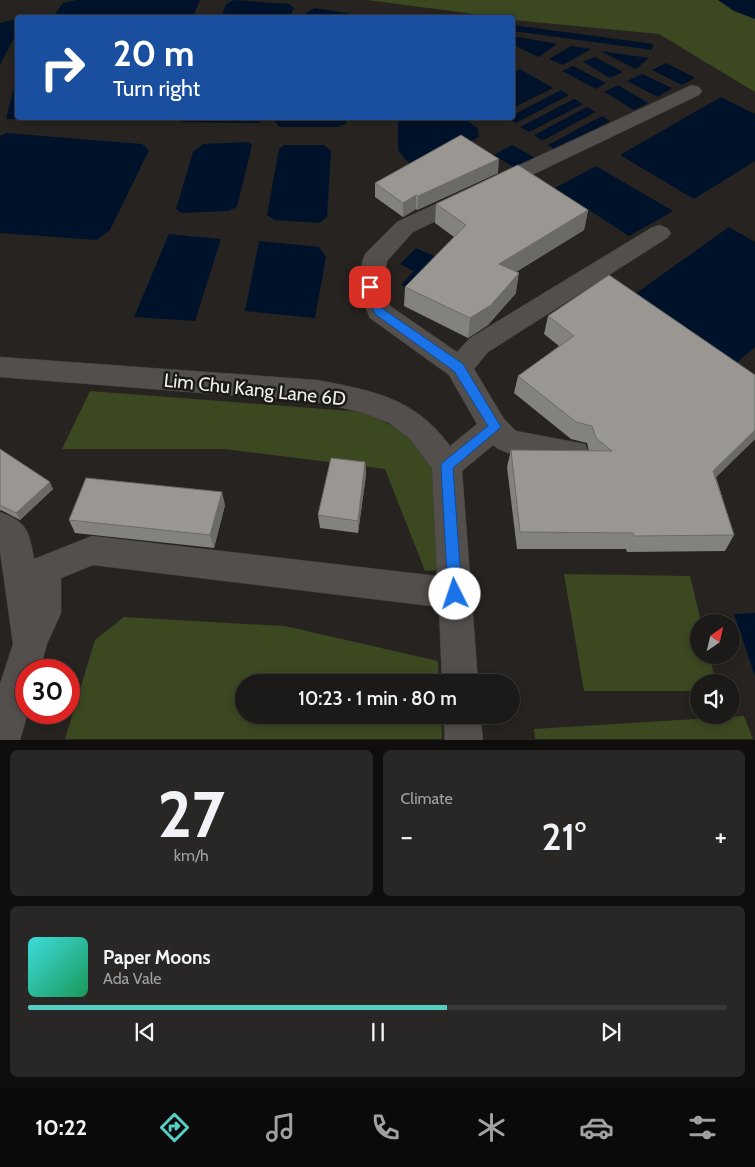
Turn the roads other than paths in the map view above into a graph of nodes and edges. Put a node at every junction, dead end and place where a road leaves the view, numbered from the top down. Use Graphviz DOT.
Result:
graph roads {
  1 [pos="692,91"];
  2 [pos="659,233"];
  3 [pos="0,367"];
  4 [pos="458,368"];
  5 [pos="494,427"];
  6 [pos="574,453"];
  7 [pos="447,466"];
  8 [pos="0,526"];
  9 [pos="455,594"];
  10 [pos="30,644"];
  11 [pos="460,674"];
  12 [pos="463,724"];
  13 [pos="1,740"];
  14 [pos="464,740"];
  1 -- 4 [label="street"];
  2 -- 4 [label="street"];
  3 -- 7 [label="street, Lim Chu Kang Lane 6D"];
  4 -- 5 [label="street"];
  5 -- 6 [label="street"];
  5 -- 7 [label="street"];
  7 -- 9 [label="street"];
  8 -- 10 [label="street"];
  9 -- 10 [label="street"];
  9 -- 11 [label="street"];
  10 -- 13 [label="street"];
  12 -- 14 [label="street"];
}
